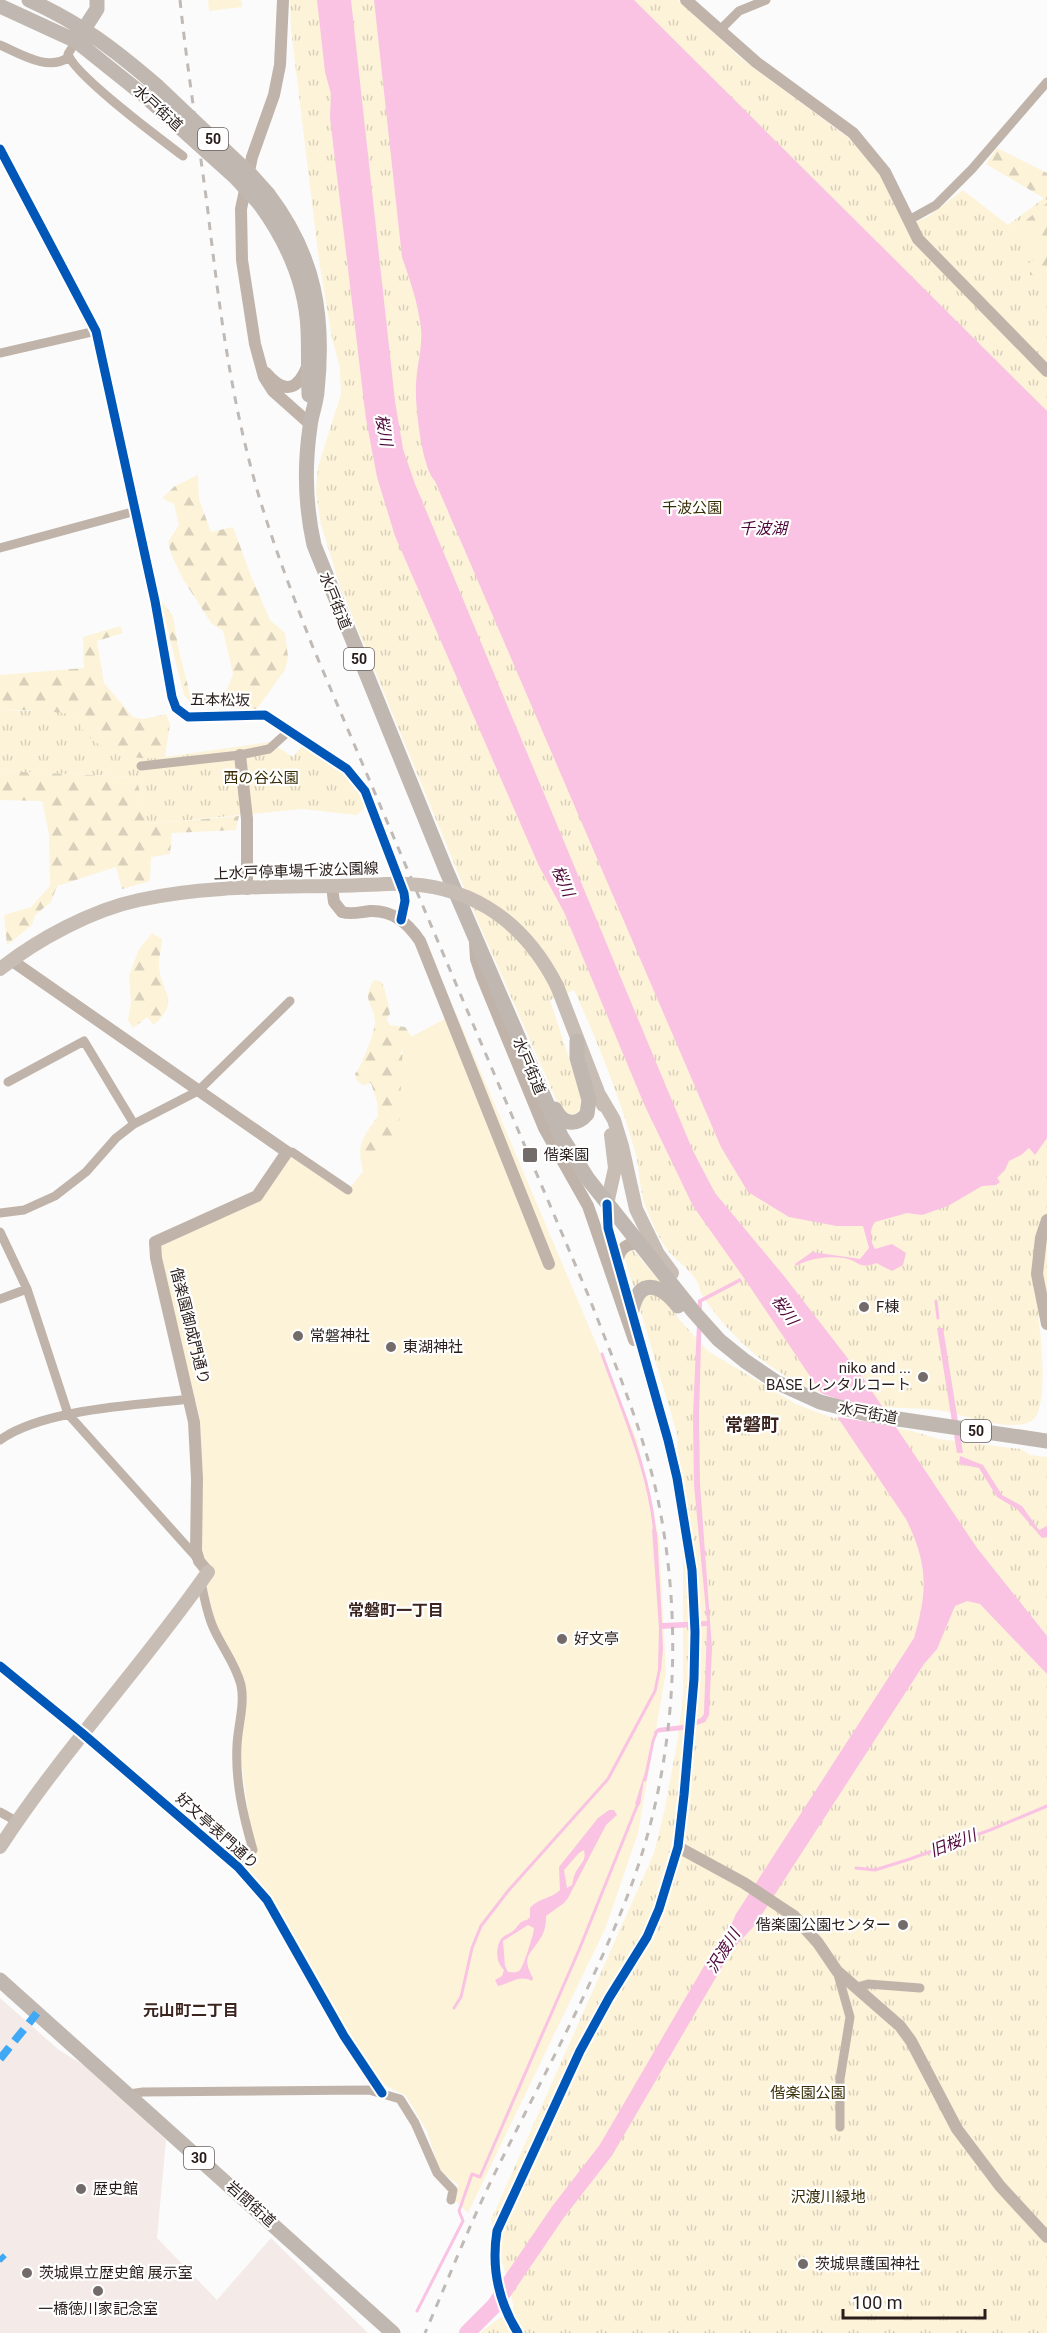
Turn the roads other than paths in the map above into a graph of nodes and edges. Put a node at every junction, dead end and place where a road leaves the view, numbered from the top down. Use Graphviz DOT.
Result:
graph roads {
  1 [pos="29,0"];
  2 [pos="97,0"];
  3 [pos="283,0"];
  4 [pos="686,0"];
  5 [pos="766,0"];
  6 [pos="0,6"];
  7 [pos="719,31"];
  8 [pos="80,35"];
  9 [pos="0,45"];
  10 [pos="69,57"];
  11 [pos="1047,82"];
  12 [pos="1,150"];
  13 [pos="183,156"];
  14 [pos="263,198"];
  15 [pos="909,219"];
  16 [pos="96,331"];
  17 [pos="0,353"];
  18 [pos="259,362"];
  19 [pos="307,367"];
  20 [pos="1047,371"];
  21 [pos="310,424"];
  22 [pos="136,511"];
  23 [pos="0,548"];
  24 [pos="290,730"];
  25 [pos="240,755"];
  26 [pos="141,766"];
  27 [pos="332,887"];
  28 [pos="247,889"];
  29 [pos="401,920"];
  30 [pos="474,938"];
  31 [pos="5,964"];
  32 [pos="290,1001"];
  33 [pos="577,1041"];
  34 [pos="8,1082"];
  35 [pos="536,1082"];
  36 [pos="198,1091"];
  37 [pos="600,1096"];
  38 [pos="134,1124"];
  39 [pos="287,1152"];
  40 [pos="348,1190"];
  41 [pos="607,1204"];
  42 [pos="0,1213"];
  43 [pos="1047,1220"];
  44 [pos="0,1232"];
  45 [pos="639,1244"];
  46 [pos="549,1264"];
  47 [pos="618,1265"];
  48 [pos="27,1289"];
  49 [pos="0,1299"];
  50 [pos="632,1310"];
  51 [pos="1047,1322"];
  52 [pos="719,1340"];
  53 [pos="733,1353"];
  54 [pos="649,1373"];
  55 [pos="190,1399"];
  56 [pos="68,1413"];
  57 [pos="0,1440"];
  58 [pos="1047,1441"];
  59 [pos="199,1561"];
  60 [pos="204,1577"];
  61 [pos="0,1666"];
  62 [pos="82,1733"];
  63 [pos="0,1812"];
  64 [pos="16,1821"];
  65 [pos="0,1847"];
  66 [pos="678,1847"];
  67 [pos="235,1865"];
  68 [pos="837,1971"];
  69 [pos="0,1980"];
  70 [pos="857,1987"];
  71 [pos="920,1988"];
  72 [pos="382,2093"];
  73 [pos="129,2094"];
  74 [pos="840,2127"];
  75 [pos="451,2200"];
  76 [pos="1047,2237"];
  77 [pos="393,2333"];
  78 [pos="518,2333"];
  1 -- 8 [label="main road, 50"];
  2 -- 8 [label="main road"];
  3 -- 18 [label="street"];
  4 -- 7 [label="street"];
  5 -- 7 [label="street"];
  6 -- 8 [label="main road, 50"];
  7 -- 15 [label="street"];
  8 -- 10 [label="street"];
  8 -- 14 [label="main road, 水戸街道 / 50, bridge"];
  9 -- 10 [label="street"];
  10 -- 13 [label="street"];
  11 -- 15 [label="street"];
  12 -- 16 [label="street, 五本松坂"];
  14 -- 19 [label="main road, 水戸街道 / 50"];
  14 -- 21 [label="main road, 水戸街道 / 50"];
  15 -- 20 [label="street"];
  16 -- 17 [label="street"];
  16 -- 22 [label="street, 五本松坂"];
  18 -- 19 [label="street"];
  18 -- 21 [label="street"];
  19 -- 21 [label="main road, 水戸街道 / 50"];
  21 -- 30 [label="main road, 水戸街道 / 50"];
  22 -- 23 [label="street"];
  22 -- 24 [label="street, 五本松坂"];
  24 -- 25 [label="street"];
  24 -- 29 [label="street"];
  25 -- 26 [label="street"];
  25 -- 28 [label="street"];
  27 -- 28 [label="main road, 上水戸停車場千波公園線"];
  27 -- 29 [label="street"];
  27 -- 33 [label="main road, 上水戸停車場千波公園線, bridge"];
  28 -- 31 [label="main road, 上水戸停車場千波公園線"];
  29 -- 46 [label="street"];
  30 -- 35 [label="main road, 水戸街道 / 50"];
  30 -- 54 [label="street"];
  31 -- 36 [label="street"];
  32 -- 36 [label="street"];
  33 -- 35 [label="main road"];
  33 -- 37 [label="main road, 上水戸停車場千波公園線"];
  34 -- 38 [label="street"];
  35 -- 41 [label="main road, 水戸街道 / 50"];
  36 -- 38 [label="street"];
  36 -- 39 [label="street"];
  37 -- 41 [label="main road, 上水戸停車場千波公園線"];
  37 -- 53 [label="main road"];
  38 -- 42 [label="street"];
  39 -- 40 [label="street"];
  39 -- 55 [label="street, 偕楽園御成門通り"];
  41 -- 45 [label="main road, 水戸街道 / 50"];
  41 -- 47 [label="street"];
  43 -- 51 [label="street"];
  44 -- 48 [label="street"];
  45 -- 47 [label="street"];
  45 -- 52 [label="main road, 水戸街道 / 50"];
  47 -- 50 [label="street"];
  48 -- 49 [label="street"];
  48 -- 56 [label="street"];
  50 -- 52 [label="main road"];
  50 -- 54 [label="street"];
  52 -- 53 [label="main road, 水戸街道 / 50"];
  53 -- 58 [label="main road, 水戸街道 / 50"];
  54 -- 66 [label="street"];
  55 -- 56 [label="street"];
  55 -- 59 [label="street, 偕楽園御成門通り"];
  56 -- 57 [label="street"];
  56 -- 59 [label="street"];
  59 -- 60 [label="street"];
  60 -- 62 [label="main road"];
  60 -- 67 [label="street"];
  61 -- 62 [label="street, 好文亭表門通り"];
  62 -- 64 [label="main road"];
  62 -- 67 [label="street, 好文亭表門通り"];
  63 -- 64 [label="street"];
  64 -- 65 [label="main road"];
  66 -- 68 [label="street"];
  66 -- 78 [label="street"];
  67 -- 72 [label="street, 好文亭表門通り"];
  68 -- 70 [label="street"];
  68 -- 74 [label="street"];
  69 -- 73 [label="main road, 岩間街道 / 30"];
  70 -- 71 [label="street"];
  70 -- 76 [label="street"];
  72 -- 73 [label="street"];
  72 -- 75 [label="street"];
  73 -- 77 [label="main road, 岩間街道 / 30"];
}
